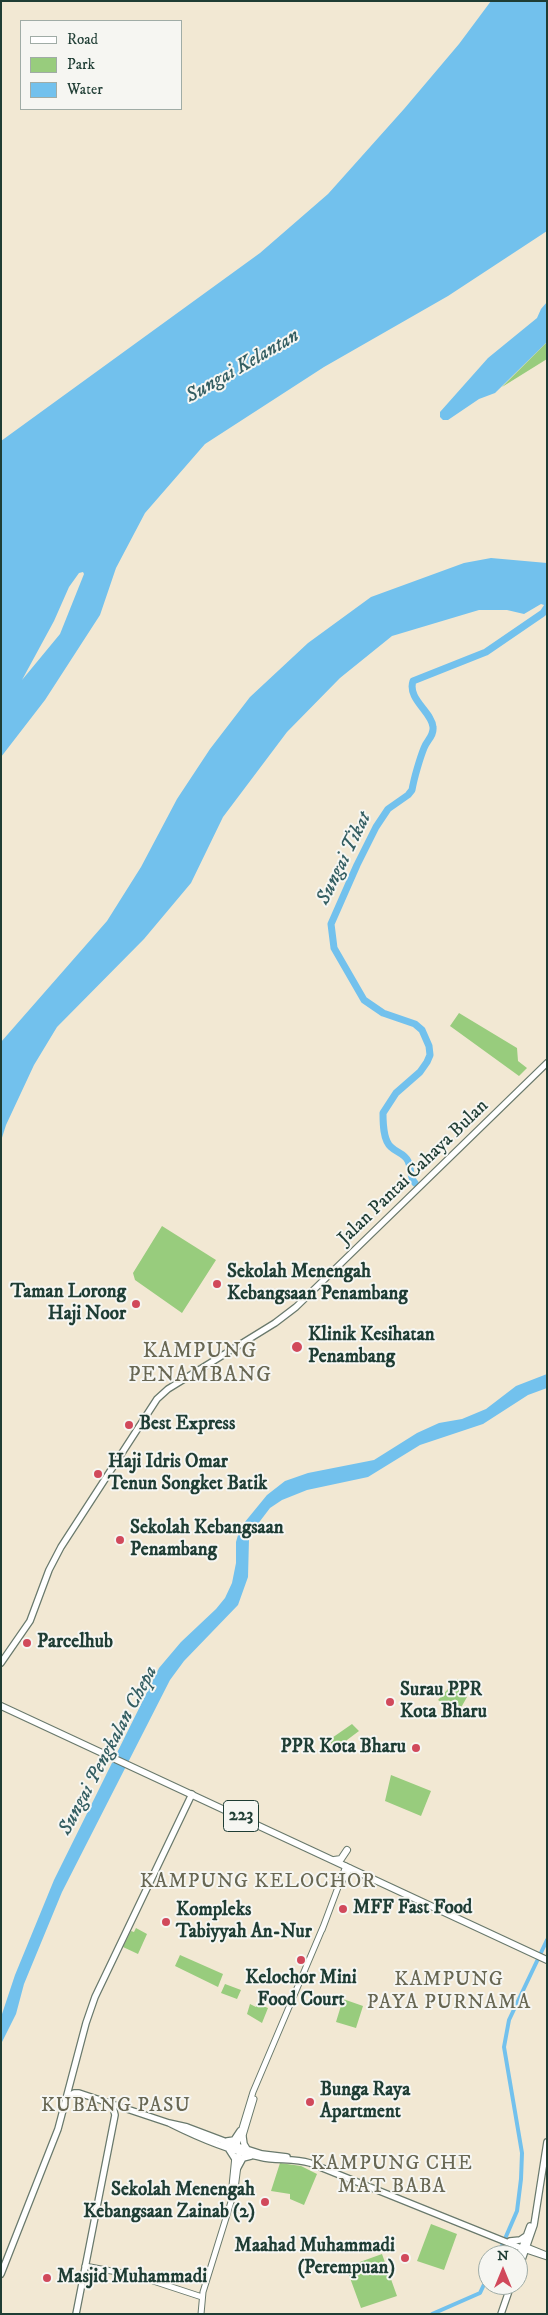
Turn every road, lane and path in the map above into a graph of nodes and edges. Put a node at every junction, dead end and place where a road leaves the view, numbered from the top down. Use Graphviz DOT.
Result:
graph roads {
  1 [pos="547,1063"];
  2 [pos="1,1663"];
  3 [pos="1,1702"];
  4 [pos="1,1706"];
  5 [pos="40,1723"];
  6 [pos="192,1794"];
  7 [pos="346,1850"];
  8 [pos="333,1860"];
  9 [pos="348,1867"];
  10 [pos="541,1957"];
  11 [pos="73,2076"];
  12 [pos="259,2080"];
  13 [pos="79,2093"];
  14 [pos="68,2098"];
  15 [pos="107,2101"];
  16 [pos="126,2108"];
  17 [pos="115,2115"];
  18 [pos="240,2131"];
  19 [pos="243,2137"];
  20 [pos="547,2142"];
  21 [pos="226,2144"];
  22 [pos="238,2149"];
  23 [pos="249,2150"];
  24 [pos="253,2156"];
  25 [pos="234,2159"];
  26 [pos="299,2160"];
  27 [pos="237,2169"];
  28 [pos="231,2196"];
  29 [pos="537,2207"];
  30 [pos="526,2236"];
  31 [pos="509,2242"];
  32 [pos="511,2245"];
  33 [pos="516,2245"];
  34 [pos="524,2245"];
  35 [pos="525,2245"];
  36 [pos="528,2249"];
  37 [pos="547,2256"];
  38 [pos="85,2266"];
  39 [pos="1,2274"];
  40 [pos="508,2295"];
  41 [pos="202,2297"];
  42 [pos="76,2314"];
  43 [pos="202,2314"];
  44 [pos="501,2314"];
  1 -- 2 [label="main road, Jalan Pantai Cahaya Bulan"];
  3 -- 5 [label="main road, 223"];
  4 -- 5 [label="main road, 223"];
  5 -- 6 [label="main road, 223"];
  6 -- 8 [label="main road, 223"];
  6 -- 11 [label="main road"];
  7 -- 8 [label="main road"];
  8 -- 9 [label="main road, 223"];
  9 -- 10 [label="main road, 223"];
  9 -- 12 [label="street"];
  11 -- 13 [label="main road"];
  11 -- 14 [label="main road"];
  12 -- 18 [label="street"];
  12 -- 19 [label="street"];
  13 -- 14 [label="main road"];
  13 -- 15 [label="main road"];
  14 -- 39 [label="main road"];
  15 -- 16 [label="main road"];
  15 -- 17 [label="main road"];
  16 -- 17 [label="main road"];
  16 -- 21 [label="main road"];
  17 -- 38 [label="main road"];
  18 -- 21 [label="main road"];
  18 -- 22 [label="street"];
  19 -- 22 [label="street"];
  19 -- 23 [label="main road"];
  20 -- 29 [label="main road"];
  21 -- 22 [label="main road"];
  21 -- 25 [label="main road"];
  22 -- 23 [label="main road"];
  22 -- 24 [label="main road"];
  22 -- 25 [label="street"];
  22 -- 27 [label="street"];
  23 -- 26 [label="main road"];
  24 -- 26 [label="main road"];
  24 -- 27 [label="main road"];
  25 -- 28 [label="street"];
  26 -- 31 [label="main road"];
  27 -- 28 [label="street"];
  28 -- 41 [label="street"];
  29 -- 30 [label="main road"];
  29 -- 35 [label="main road"];
  30 -- 31 [label="main road"];
  30 -- 34 [label="main road"];
  31 -- 32 [label="main road"];
  31 -- 33 [label="main road"];
  36 -- 37 [label="street"];
  38 -- 41 [label="street"];
  38 -- 42 [label="main road"];
  40 -- 44 [label="main road"];
  41 -- 43 [label="street"];
}
